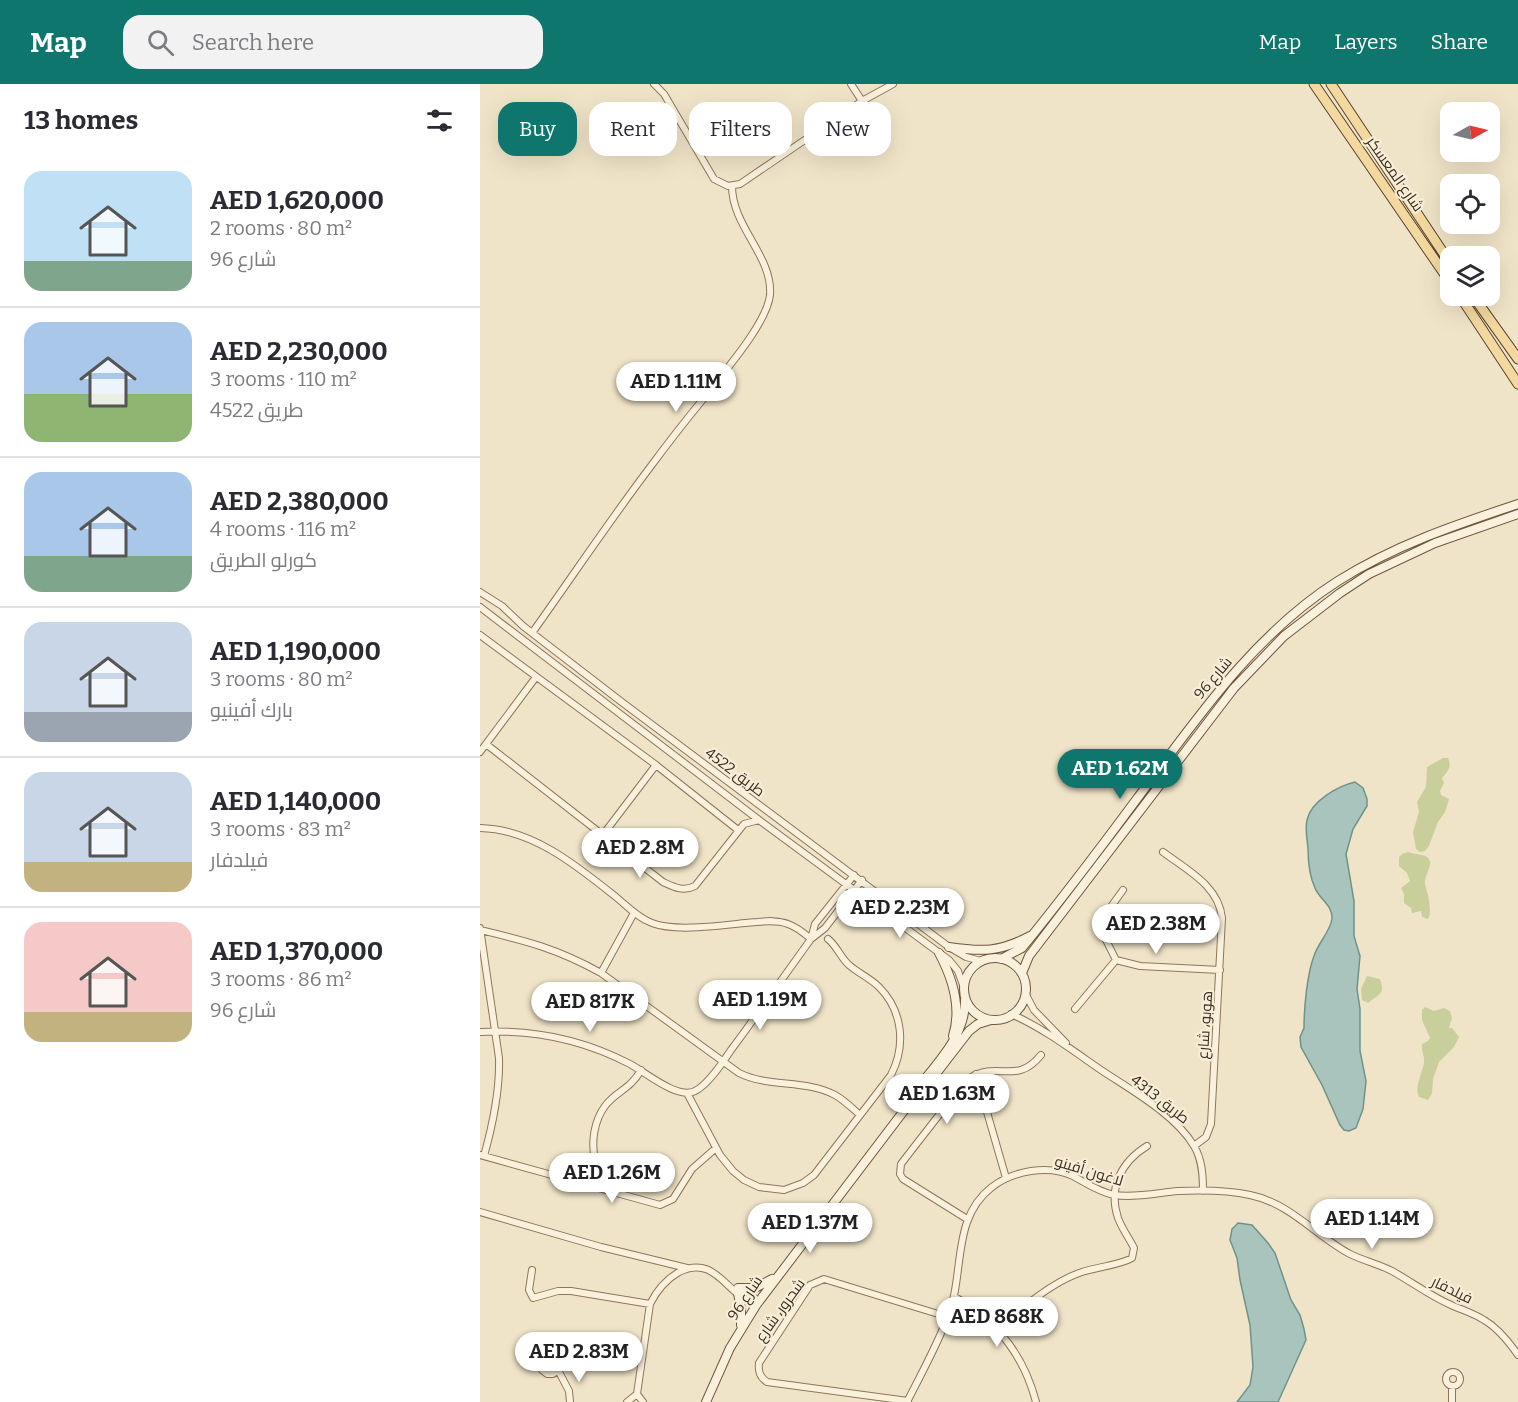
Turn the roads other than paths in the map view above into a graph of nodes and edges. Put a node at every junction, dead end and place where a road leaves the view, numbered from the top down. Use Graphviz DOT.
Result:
graph roads {
  1 [pos="654,84"];
  2 [pos="851,84"];
  3 [pos="893,84"];
  4 [pos="1314,84"];
  5 [pos="1331,84"];
  6 [pos="862,101"];
  7 [pos="732,186"];
  8 [pos="1440,247"];
  9 [pos="1440,267"];
  10 [pos="1467,306"];
  11 [pos="1480,306"];
  12 [pos="1518,359"];
  13 [pos="1518,384"];
  14 [pos="1518,504"];
  15 [pos="1518,514"];
  16 [pos="480,592"];
  17 [pos="480,607"];
  18 [pos="532,633"];
  19 [pos="480,634"];
  20 [pos="536,677"];
  21 [pos="486,744"];
  22 [pos="480,752"];
  23 [pos="656,765"];
  24 [pos="744,808"];
  25 [pos="759,820"];
  26 [pos="744,824"];
  27 [pos="480,828"];
  28 [pos="738,831"];
  29 [pos="602,836"];
  30 [pos="1163,852"];
  31 [pos="854,875"];
  32 [pos="862,880"];
  33 [pos="847,884"];
  34 [pos="855,890"];
  35 [pos="1123,890"];
  36 [pos="634,913"];
  37 [pos="817,922"];
  38 [pos="825,928"];
  39 [pos="480,929"];
  40 [pos="1033,934"];
  41 [pos="811,939"];
  42 [pos="828,939"];
  43 [pos="949,947"];
  44 [pos="939,953"];
  45 [pos="1001,959"];
  46 [pos="1116,960"];
  47 [pos="981,961"];
  48 [pos="1220,970"];
  49 [pos="601,973"];
  50 [pos="1022,973"];
  51 [pos="963,985"];
  52 [pos="1025,993"];
  53 [pos="965,1000"];
  54 [pos="1075,1009"];
  55 [pos="1011,1014"];
  56 [pos="992,1019"];
  57 [pos="496,1031"];
  58 [pos="480,1032"];
  59 [pos="950,1045"];
  60 [pos="1070,1048"];
  61 [pos="1041,1055"];
  62 [pos="723,1062"];
  63 [pos="641,1070"];
  64 [pos="976,1074"];
  65 [pos="687,1093"];
  66 [pos="909,1104"];
  67 [pos="860,1115"];
  68 [pos="1148,1146"];
  69 [pos="1194,1146"];
  70 [pos="716,1148"];
  71 [pos="482,1156"];
  72 [pos="1006,1179"];
  73 [pos="598,1188"];
  74 [pos="1203,1191"];
  75 [pos="1115,1195"];
  76 [pos="480,1212"];
  77 [pos="967,1219"];
  78 [pos="687,1268"];
  79 [pos="532,1270"];
  80 [pos="775,1278"];
  81 [pos="735,1289"];
  82 [pos="955,1297"];
  83 [pos="758,1303"];
  84 [pos="651,1304"];
  85 [pos="948,1317"];
  86 [pos="741,1327"];
  87 [pos="1000,1331"];
  88 [pos="1518,1355"];
  89 [pos="558,1371"];
  90 [pos="1452,1386"];
  91 [pos="637,1394"];
  92 [pos="907,1401"];
  93 [pos="570,1402"];
  94 [pos="627,1402"];
  95 [pos="643,1402"];
  96 [pos="706,1402"];
  97 [pos="1036,1402"];
  98 [pos="1452,1402"];
  1 -- 7 [label="street"];
  2 -- 6 [label="street"];
  3 -- 6 [label="street"];
  4 -- 9 [label="main road, شارع المعسكر"];
  5 -- 8 [label="main road, شارع المعسكر"];
  6 -- 7 [label="street"];
  7 -- 18 [label="street"];
  10 -- 13 [label="main road"];
  11 -- 12 [label="main road"];
  14 -- 40 [label="street, شارع 96"];
  15 -- 50 [label="street, شارع 96"];
  16 -- 18 [label="street, طريق 4522"];
  17 -- 24 [label="street, طريق 4522"];
  18 -- 31 [label="street, طريق 4522"];
  19 -- 20 [label="street"];
  20 -- 21 [label="street"];
  20 -- 23 [label="street"];
  21 -- 22 [label="street"];
  21 -- 29 [label="street"];
  23 -- 28 [label="street"];
  23 -- 29 [label="street"];
  24 -- 25 [label="street, طريق 4522"];
  24 -- 26 [label="street"];
  25 -- 26 [label="street"];
  25 -- 33 [label="street, طريق 4522"];
  26 -- 28 [label="street"];
  27 -- 36 [label="street"];
  28 -- 29 [label="street"];
  30 -- 48 [label="street, هوبو، شارع"];
  31 -- 32 [label="street, طريق 4522"];
  31 -- 33 [label="street"];
  32 -- 34 [label="street"];
  32 -- 43 [label="street, طريق 4522"];
  33 -- 34 [label="street, طريق 4522"];
  33 -- 37 [label="street"];
  34 -- 38 [label="street"];
  34 -- 44 [label="street, طريق 4522"];
  35 -- 46 [label="street"];
  36 -- 41 [label="street"];
  36 -- 49 [label="street"];
  37 -- 38 [label="street"];
  37 -- 41 [label="street"];
  38 -- 41 [label="street"];
  39 -- 49 [label="street"];
  39 -- 57 [label="street"];
  40 -- 43 [label="street"];
  40 -- 45 [label="street, شارع 96"];
  41 -- 62 [label="street"];
  42 -- 67 [label="street"];
  43 -- 47 [label="street, طريق 4522"];
  44 -- 51 [label="street, طريق 4522"];
  44 -- 59 [label="street"];
  45 -- 47 [label="street"];
  45 -- 50 [label="street"];
  46 -- 48 [label="street"];
  46 -- 54 [label="street"];
  47 -- 51 [label="street"];
  48 -- 69 [label="street, هوبو، شارع"];
  49 -- 62 [label="street"];
  50 -- 52 [label="street"];
  51 -- 53 [label="street"];
  52 -- 55 [label="street"];
  52 -- 60 [label="street, طريق 4313"];
  53 -- 56 [label="street"];
  53 -- 59 [label="street, شارع 96"];
  55 -- 56 [label="street"];
  55 -- 60 [label="street, طريق 4313"];
  56 -- 66 [label="street, شارع 96"];
  57 -- 58 [label="street"];
  57 -- 63 [label="street"];
  57 -- 71 [label="street"];
  59 -- 66 [label="street, شارع 96"];
  60 -- 69 [label="street, طريق 4313"];
  61 -- 64 [label="street"];
  62 -- 65 [label="street"];
  62 -- 67 [label="street"];
  63 -- 65 [label="street"];
  63 -- 73 [label="street"];
  64 -- 72 [label="street"];
  64 -- 77 [label="street"];
  65 -- 70 [label="street"];
  66 -- 80 [label="street, شارع 96"];
  67 -- 70 [label="street"];
  68 -- 75 [label="street"];
  69 -- 74 [label="street, طريق 4313"];
  70 -- 73 [label="street"];
  71 -- 73 [label="street"];
  72 -- 75 [label="street, لاغون أفينو"];
  72 -- 77 [label="street, لاغون أفينو"];
  74 -- 75 [label="street, لاغون أفينو"];
  74 -- 88 [label="street, فيلدفار"];
  75 -- 87 [label="street"];
  76 -- 78 [label="street"];
  77 -- 82 [label="street, لاغون أفينو"];
  78 -- 81 [label="street"];
  78 -- 84 [label="street"];
  79 -- 84 [label="street"];
  80 -- 81 [label="street"];
  80 -- 83 [label="street, شارع 96"];
  81 -- 83 [label="street"];
  81 -- 86 [label="street"];
  82 -- 85 [label="street, لاغون أفينو"];
  82 -- 87 [label="street"];
  83 -- 86 [label="street, شارع 96"];
  84 -- 91 [label="street"];
  85 -- 92 [label="street, لاغون أفينو"];
  85 -- 92 [label="street, شحرور، شارع"];
  86 -- 96 [label="street, شارع 96"];
  87 -- 97 [label="street"];
  89 -- 93 [label="street"];
  90 -- 98 [label="street"];
  91 -- 94 [label="street"];
  91 -- 95 [label="street"];
}
